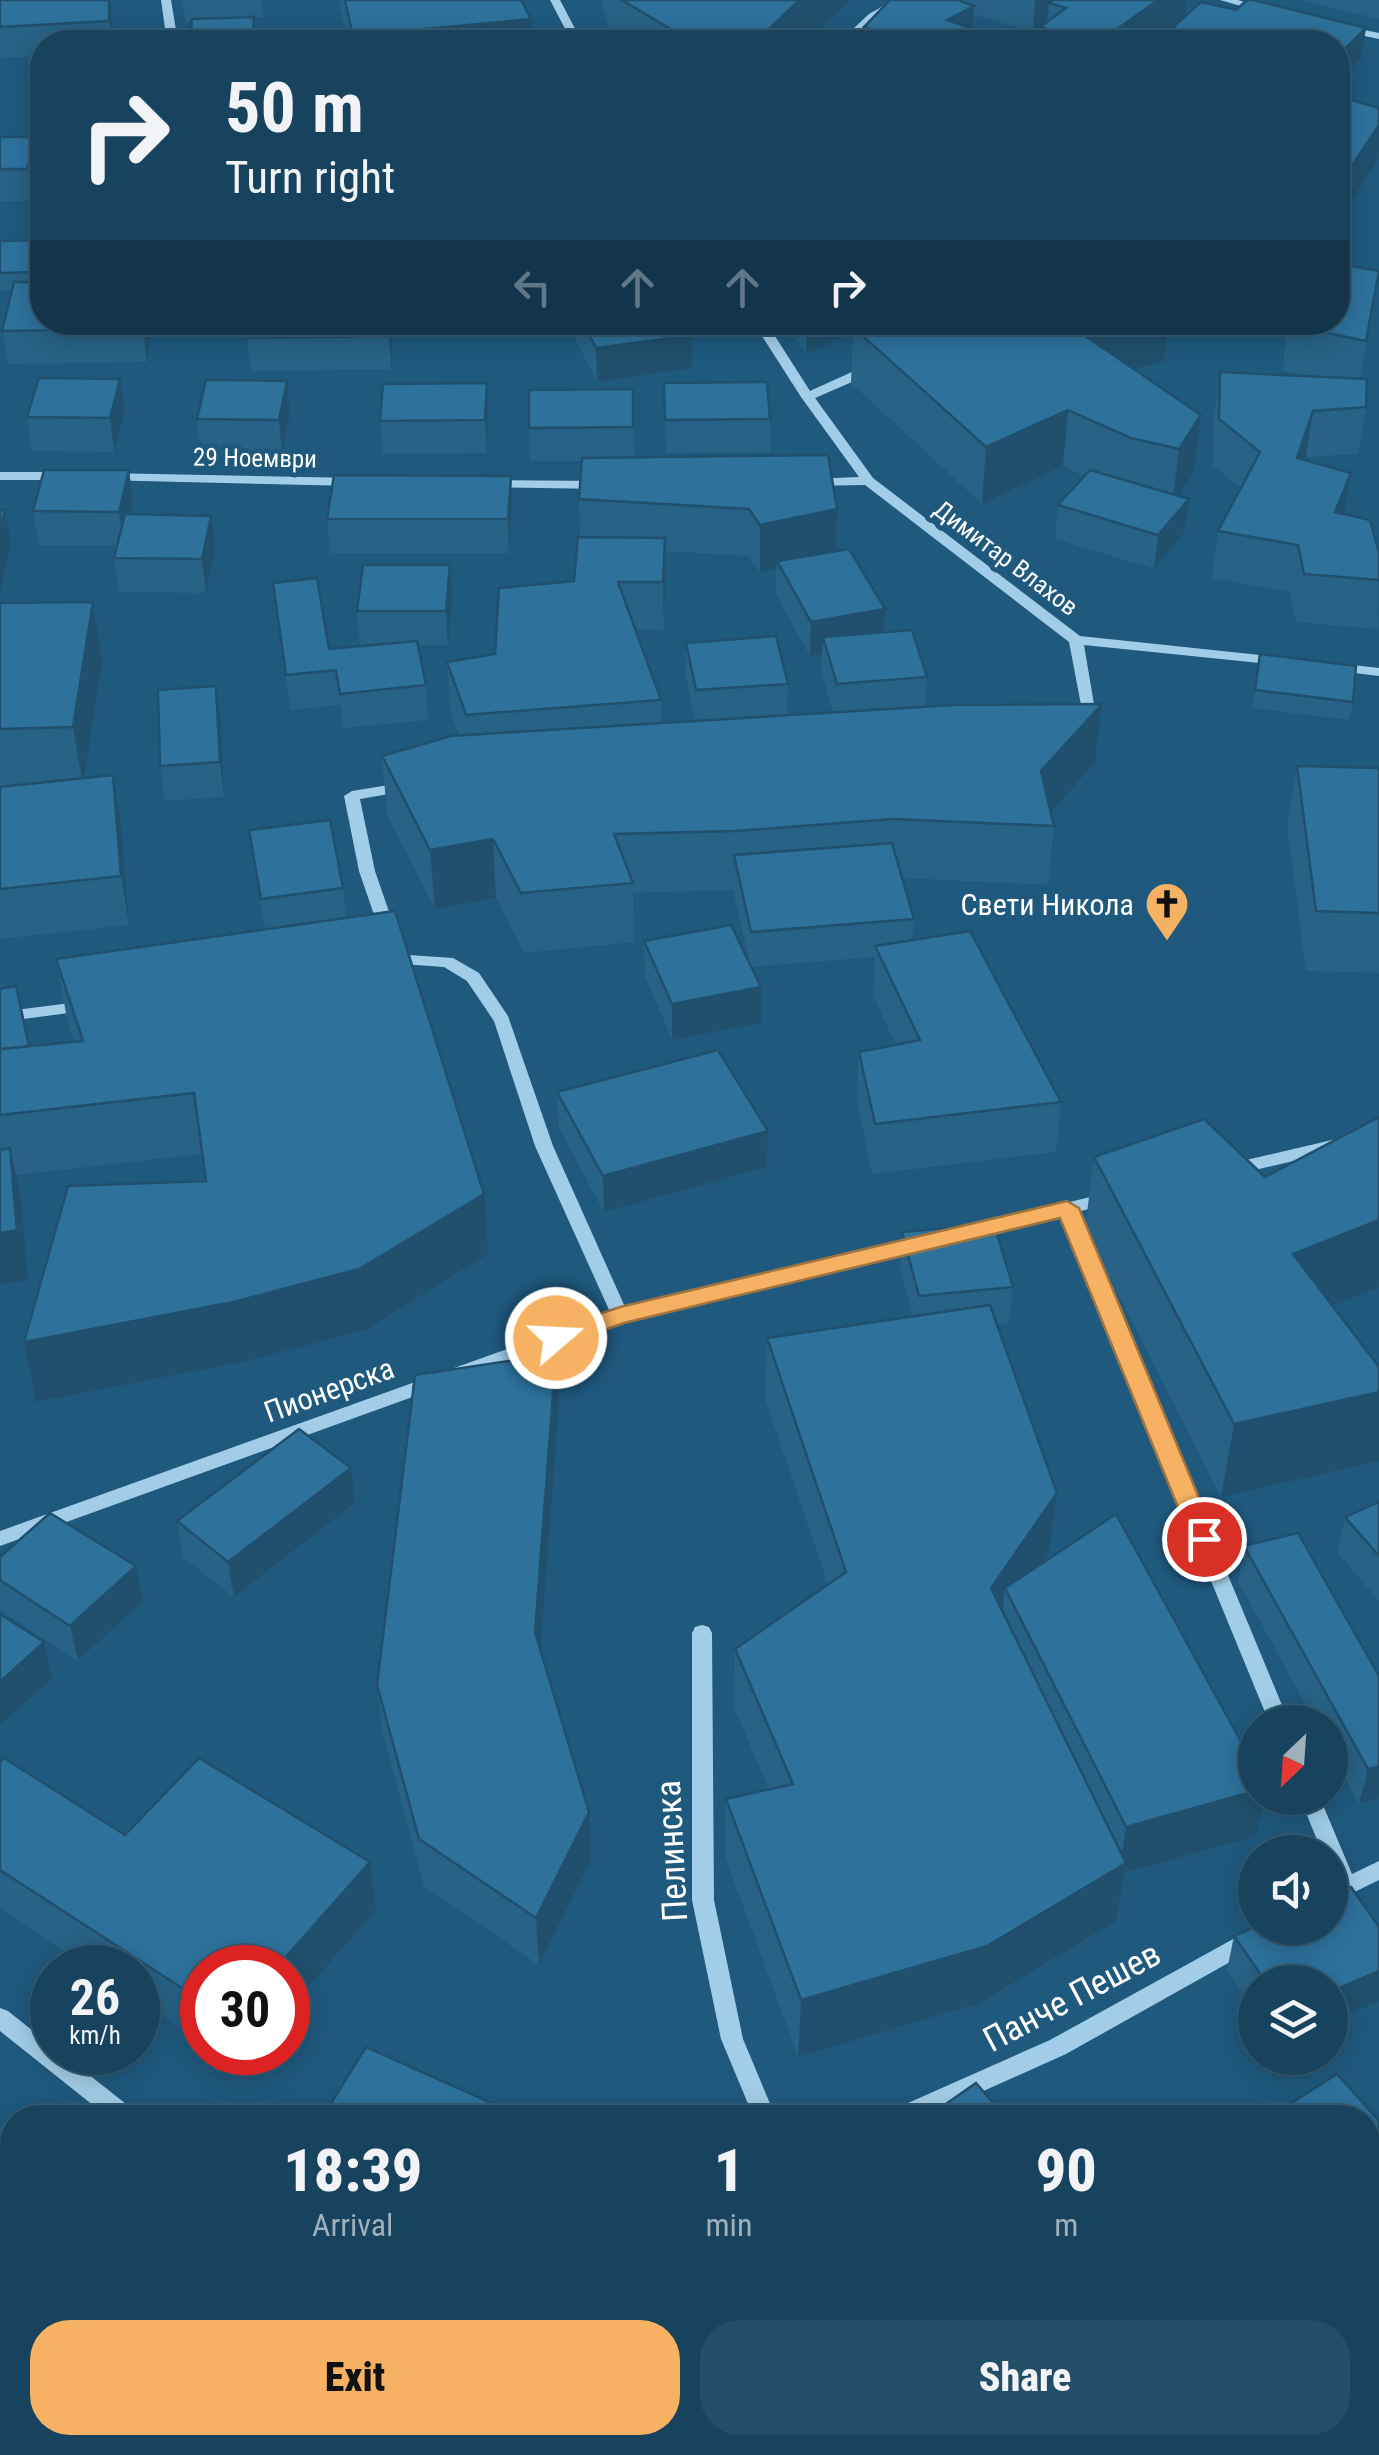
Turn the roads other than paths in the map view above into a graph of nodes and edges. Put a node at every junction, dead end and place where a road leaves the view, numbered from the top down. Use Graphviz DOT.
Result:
graph roads {
  1 [pos="166,0"];
  2 [pos="555,0"];
  3 [pos="902,0"];
  4 [pos="1225,0"];
  5 [pos="1276,12"];
  6 [pos="1326,24"];
  7 [pos="171,30"];
  8 [pos="571,30"];
  9 [pos="857,30"];
  10 [pos="1379,36"];
  11 [pos="767,335"];
  12 [pos="876,366"];
  13 [pos="806,397"];
  14 [pos="0,476"];
  15 [pos="370,482"];
  16 [pos="868,482"];
  17 [pos="793,483"];
  18 [pos="468,484"];
  19 [pos="623,485"];
  20 [pos="1076,640"];
  21 [pos="1303,664"];
  22 [pos="1322,666"];
  23 [pos="1379,672"];
  24 [pos="1074,742"];
  25 [pos="433,784"];
  26 [pos="94,1005"];
  27 [pos="0,1018"];
  28 [pos="1379,1135"];
  29 [pos="1214,1174"];
  30 [pos="1122,1196"];
  31 [pos="1067,1208"];
  32 [pos="951,1236"];
  33 [pos="931,1241"];
  34 [pos="620,1315"];
  35 [pos="0,1538"];
  36 [pos="702,1633"];
  37 [pos="1272,1705"];
  38 [pos="1379,1870"];
  39 [pos="1348,1886"];
  40 [pos="1241,1945"];
  41 [pos="0,2018"];
  42 [pos="111,2105"];
  43 [pos="760,2105"];
  44 [pos="927,2105"];
  1 -- 7 [label="street"];
  2 -- 8 [label="street"];
  3 -- 9 [label="street"];
  4 -- 5 [label="street"];
  6 -- 10 [label="street"];
  11 -- 13 [label="street, Димитар Влахов"];
  12 -- 13 [label="street"];
  13 -- 16 [label="street, Димитар Влахов"];
  14 -- 15 [label="street, 29 Ноември"];
  16 -- 17 [label="street"];
  16 -- 20 [label="street, Димитар Влахов"];
  18 -- 19 [label="street"];
  20 -- 21 [label="street, Димитар Влахов"];
  20 -- 24 [label="street"];
  22 -- 23 [label="street"];
  25 -- 34 [label="street"];
  26 -- 27 [label="street"];
  28 -- 29 [label="street"];
  30 -- 31 [label="street"];
  31 -- 32 [label="street"];
  31 -- 37 [label="street"];
  33 -- 34 [label="street, Пионерска"];
  34 -- 35 [label="street, Пионерска"];
  36 -- 43 [label="street, Пелинска"];
  38 -- 39 [label="street"];
  40 -- 44 [label="street, Панче Пешев"];
  41 -- 42 [label="street"];
}
